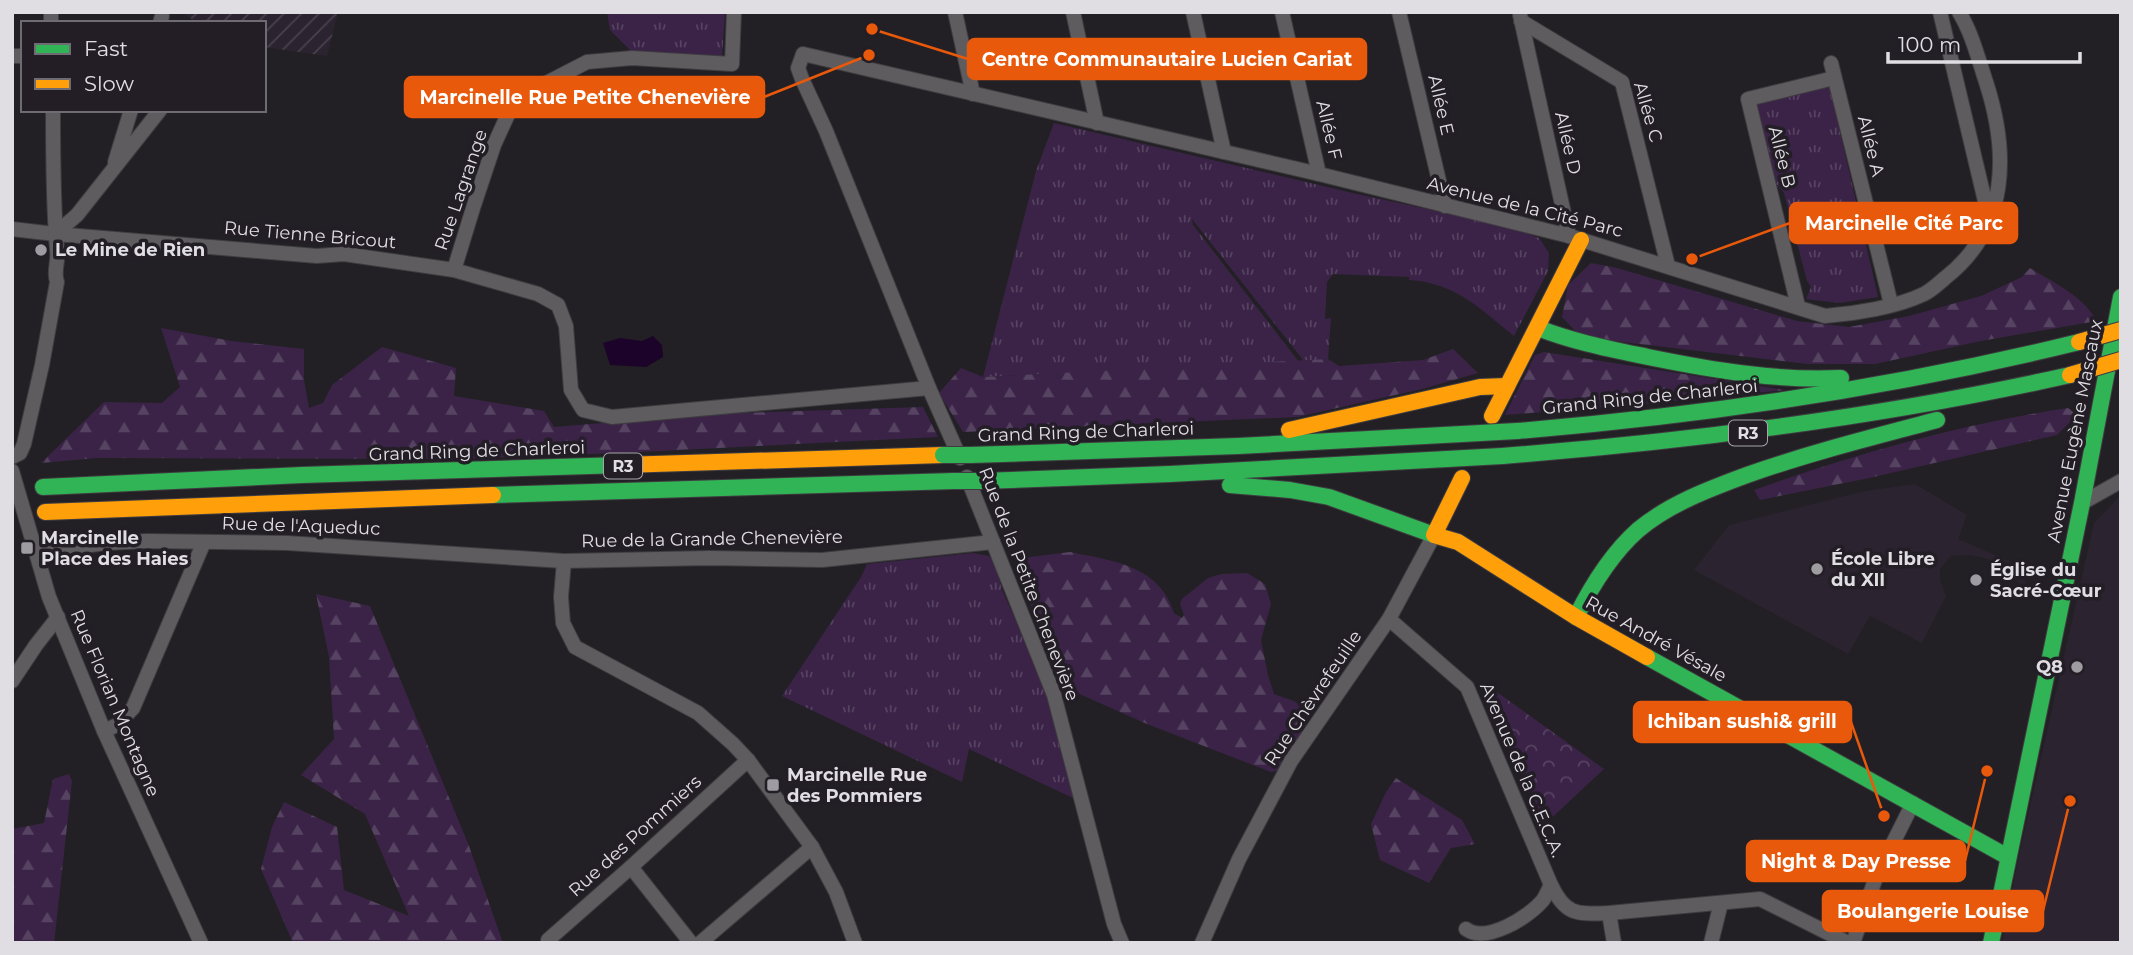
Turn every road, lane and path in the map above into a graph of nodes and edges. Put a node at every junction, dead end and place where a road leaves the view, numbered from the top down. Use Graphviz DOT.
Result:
graph roads {
  1 [pos="956,12"];
  2 [pos="1073,12"];
  3 [pos="1193,12"];
  4 [pos="1282,12"];
  5 [pos="1399,12"];
  6 [pos="1940,12"];
  7 [pos="1959,12"];
  8 [pos="1520,16"];
  9 [pos="734,17"];
  10 [pos="1557,43"];
  11 [pos="803,54"];
  12 [pos="1529,60"];
  13 [pos="973,94"];
  14 [pos="1748,99"];
  15 [pos="53,112"];
  16 [pos="130,112"];
  17 [pos="158,112"];
  18 [pos="1097,123"];
  19 [pos="1224,152"];
  20 [pos="111,174"];
  21 [pos="1319,174"];
  22 [pos="1445,206"];
  23 [pos="1989,219"];
  24 [pos="12,229"];
  25 [pos="55,234"];
  26 [pos="1575,238"];
  27 [pos="1668,266"];
  28 [pos="454,270"];
  29 [pos="2121,297"];
  30 [pos="1891,304"];
  31 [pos="1798,306"];
  32 [pos="1538,328"];
  33 [pos="2121,330"];
  34 [pos="2121,360"];
  35 [pos="1898,383"];
  36 [pos="1507,386"];
  37 [pos="929,388"];
  38 [pos="1992,394"];
  39 [pos="1492,416"];
  40 [pos="1238,446"];
  41 [pos="12,457"];
  42 [pos="12,471"];
  43 [pos="1170,474"];
  44 [pos="1462,478"];
  45 [pos="2121,481"];
  46 [pos="43,487"];
  47 [pos="2082,503"];
  48 [pos="45,512"];
  49 [pos="1434,535"];
  50 [pos="204,542"];
  51 [pos="993,542"];
  52 [pos="37,552"];
  53 [pos="564,561"];
  54 [pos="58,617"];
  55 [pos="1576,617"];
  56 [pos="1389,619"];
  57 [pos="12,681"];
  58 [pos="104,731"];
  59 [pos="748,760"];
  60 [pos="1913,803"];
  61 [pos="812,846"];
  62 [pos="2008,858"];
  63 [pos="631,867"];
  64 [pos="1551,885"];
  65 [pos="1721,903"];
  66 [pos="1609,913"];
  67 [pos="1466,929"];
  68 [pos="549,942"];
  69 [pos="201,943"];
  70 [pos="691,943"];
  71 [pos="701,943"];
  72 [pos="855,943"];
  73 [pos="1122,943"];
  74 [pos="1202,943"];
  75 [pos="1614,943"];
  76 [pos="1712,943"];
  77 [pos="1848,943"];
  78 [pos="1853,943"];
  79 [pos="1991,943"];
  1 -- 13 [label="street"];
  2 -- 18 [label="street"];
  3 -- 19 [label="street"];
  4 -- 21 [label="street, Allée F"];
  5 -- 22 [label="street, Allée E"];
  6 -- 23 [label="street"];
  7 -- 23 [label="street, Avenue de la Cité Parc"];
  8 -- 10 [label="street, Allée C"];
  8 -- 12 [label="street, Allée D"];
  9 -- 28 [label="street, Rue Lagrange"];
  10 -- 12 [label="street"];
  10 -- 27 [label="street, Allée C"];
  11 -- 13 [label="street, Avenue de la Cité Parc"];
  11 -- 37 [label="street, Rue de la Petite Chenevière"];
  12 -- 26 [label="street, Allée D"];
  13 -- 18 [label="street, Avenue de la Cité Parc"];
  14 -- 30 [label="street, Allée A"];
  14 -- 31 [label="street, Allée B"];
  15 -- 25 [label="street"];
  16 -- 20 [label="street"];
  17 -- 20 [label="street"];
  18 -- 19 [label="street, Avenue de la Cité Parc"];
  19 -- 21 [label="street, Avenue de la Cité Parc"];
  20 -- 25 [label="street"];
  21 -- 22 [label="street, Avenue de la Cité Parc"];
  22 -- 26 [label="street, Avenue de la Cité Parc"];
  23 -- 30 [label="street, Avenue de la Cité Parc"];
  24 -- 25 [label="street, Rue Tienne Bricout"];
  25 -- 28 [label="street, Rue Tienne Bricout"];
  25 -- 41 [label="street"];
  26 -- 27 [label="street, Avenue de la Cité Parc"];
  26 -- 32 [label="main road"];
  27 -- 31 [label="street, Avenue de la Cité Parc"];
  28 -- 37 [label="street, Rue Tienne Bricout"];
  29 -- 47 [label="main road, Avenue Eugène Mascaux"];
  30 -- 31 [label="street, Avenue de la Cité Parc"];
  32 -- 35 [label="main road"];
  32 -- 36 [label="main road"];
  33 -- 35 [label="main road, Grand Ring de Charleroi / R3, bridge"];
  34 -- 38 [label="main road, R3, bridge"];
  35 -- 40 [label="main road, Grand Ring de Charleroi / R3, bridge"];
  36 -- 39 [label="main road"];
  36 -- 40 [label="main road"];
  37 -- 51 [label="street, Rue de la Petite Chenevière"];
  38 -- 43 [label="main road, R3, bridge"];
  38 -- 55 [label="main road"];
  40 -- 46 [label="main road, Grand Ring de Charleroi / R3, bridge"];
  42 -- 52 [label="street, Rue Florian Montagne"];
  43 -- 48 [label="main road, R3, bridge"];
  43 -- 49 [label="main road, Rue André Vésale"];
  44 -- 49 [label="main road, Rue Chèvrefeuille"];
  45 -- 47 [label="street"];
  47 -- 62 [label="main road, Avenue Eugène Mascaux"];
  49 -- 55 [label="main road, Rue André Vésale"];
  49 -- 56 [label="street, Rue Chèvrefeuille"];
  50 -- 52 [label="street, Rue de l'Aqueduc"];
  50 -- 53 [label="street, Rue de l'Aqueduc"];
  50 -- 58 [label="street"];
  51 -- 53 [label="street, Rue de la Grande Chenevière"];
  51 -- 73 [label="street, Rue de la Petite Chenevière"];
  52 -- 54 [label="street, Rue Florian Montagne"];
  53 -- 59 [label="street, Rue de la Grande Chenevière"];
  54 -- 57 [label="street"];
  54 -- 58 [label="street, Rue Florian Montagne"];
  55 -- 60 [label="main road, Rue André Vésale"];
  56 -- 64 [label="street, Avenue de la C.E.C.A."];
  56 -- 74 [label="street, Rue Chèvrefeuille"];
  58 -- 69 [label="street, Rue Florian Montagne"];
  59 -- 61 [label="street, Rue de la Grande Chenevière"];
  59 -- 63 [label="street, Rue des Pommiers"];
  60 -- 62 [label="main road, Rue André Vésale"];
  60 -- 78 [label="street"];
  61 -- 71 [label="street"];
  61 -- 72 [label="street, Rue de la Grande Chenevière"];
  62 -- 79 [label="main road, Avenue Eugène Mascaux"];
  63 -- 68 [label="street, Rue des Pommiers"];
  63 -- 70 [label="street"];
  64 -- 66 [label="street, Avenue de la C.E.C.A."];
  64 -- 67 [label="street, Avenue de la C.E.C.A."];
  65 -- 66 [label="street, Avenue de la C.E.C.A."];
  65 -- 76 [label="street"];
  65 -- 77 [label="street, Avenue de la C.E.C.A."];
  66 -- 75 [label="street"];
}
